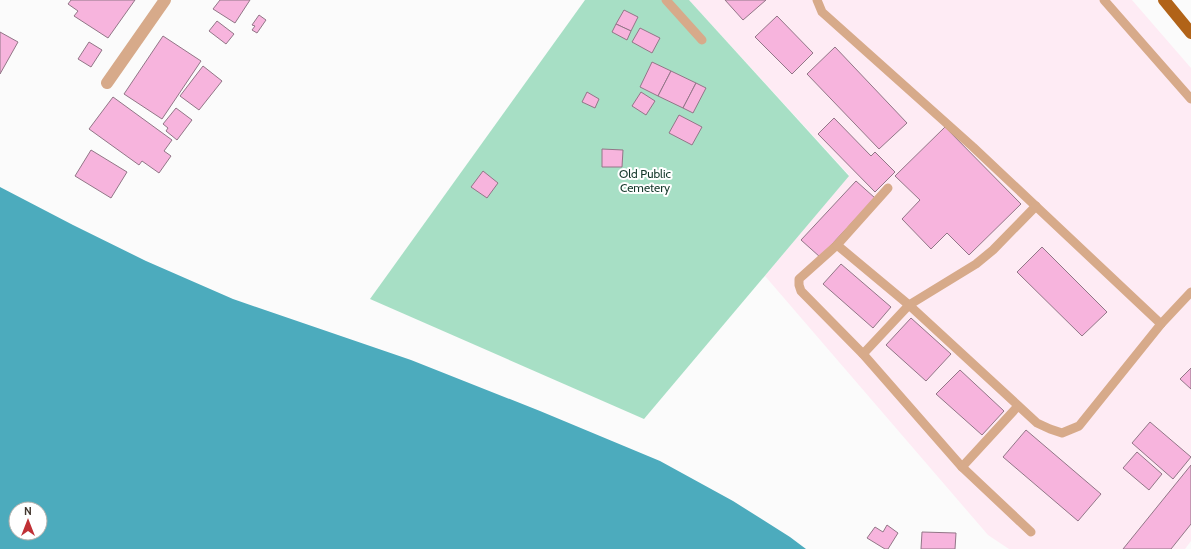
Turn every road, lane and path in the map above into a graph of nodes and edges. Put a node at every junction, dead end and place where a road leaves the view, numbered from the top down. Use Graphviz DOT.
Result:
graph roads {
  1 [pos="165,0"];
  2 [pos="666,0"];
  3 [pos="817,0"];
  4 [pos="1104,0"];
  5 [pos="1164,0"];
  6 [pos="1191,33"];
  7 [pos="702,40"];
  8 [pos="107,83"];
  9 [pos="1191,99"];
  10 [pos="888,188"];
  11 [pos="1036,206"];
  12 [pos="837,245"];
  13 [pos="1191,292"];
  14 [pos="909,305"];
  15 [pos="1161,324"];
  16 [pos="863,354"];
  17 [pos="1018,406"];
  18 [pos="962,467"];
  19 [pos="1031,532"];
  1 -- 8 [label="street"];
  2 -- 7 [label="lane"];
  3 -- 11 [label="lane"];
  4 -- 9 [label="lane"];
  5 -- 6 [label="main road"];
  10 -- 12 [label="lane"];
  11 -- 14 [label="lane"];
  11 -- 15 [label="lane"];
  12 -- 14 [label="lane"];
  12 -- 16 [label="lane"];
  13 -- 15 [label="lane"];
  14 -- 16 [label="lane"];
  14 -- 17 [label="lane"];
  15 -- 17 [label="lane"];
  16 -- 18 [label="lane"];
  17 -- 18 [label="lane"];
  18 -- 19 [label="lane"];
}
